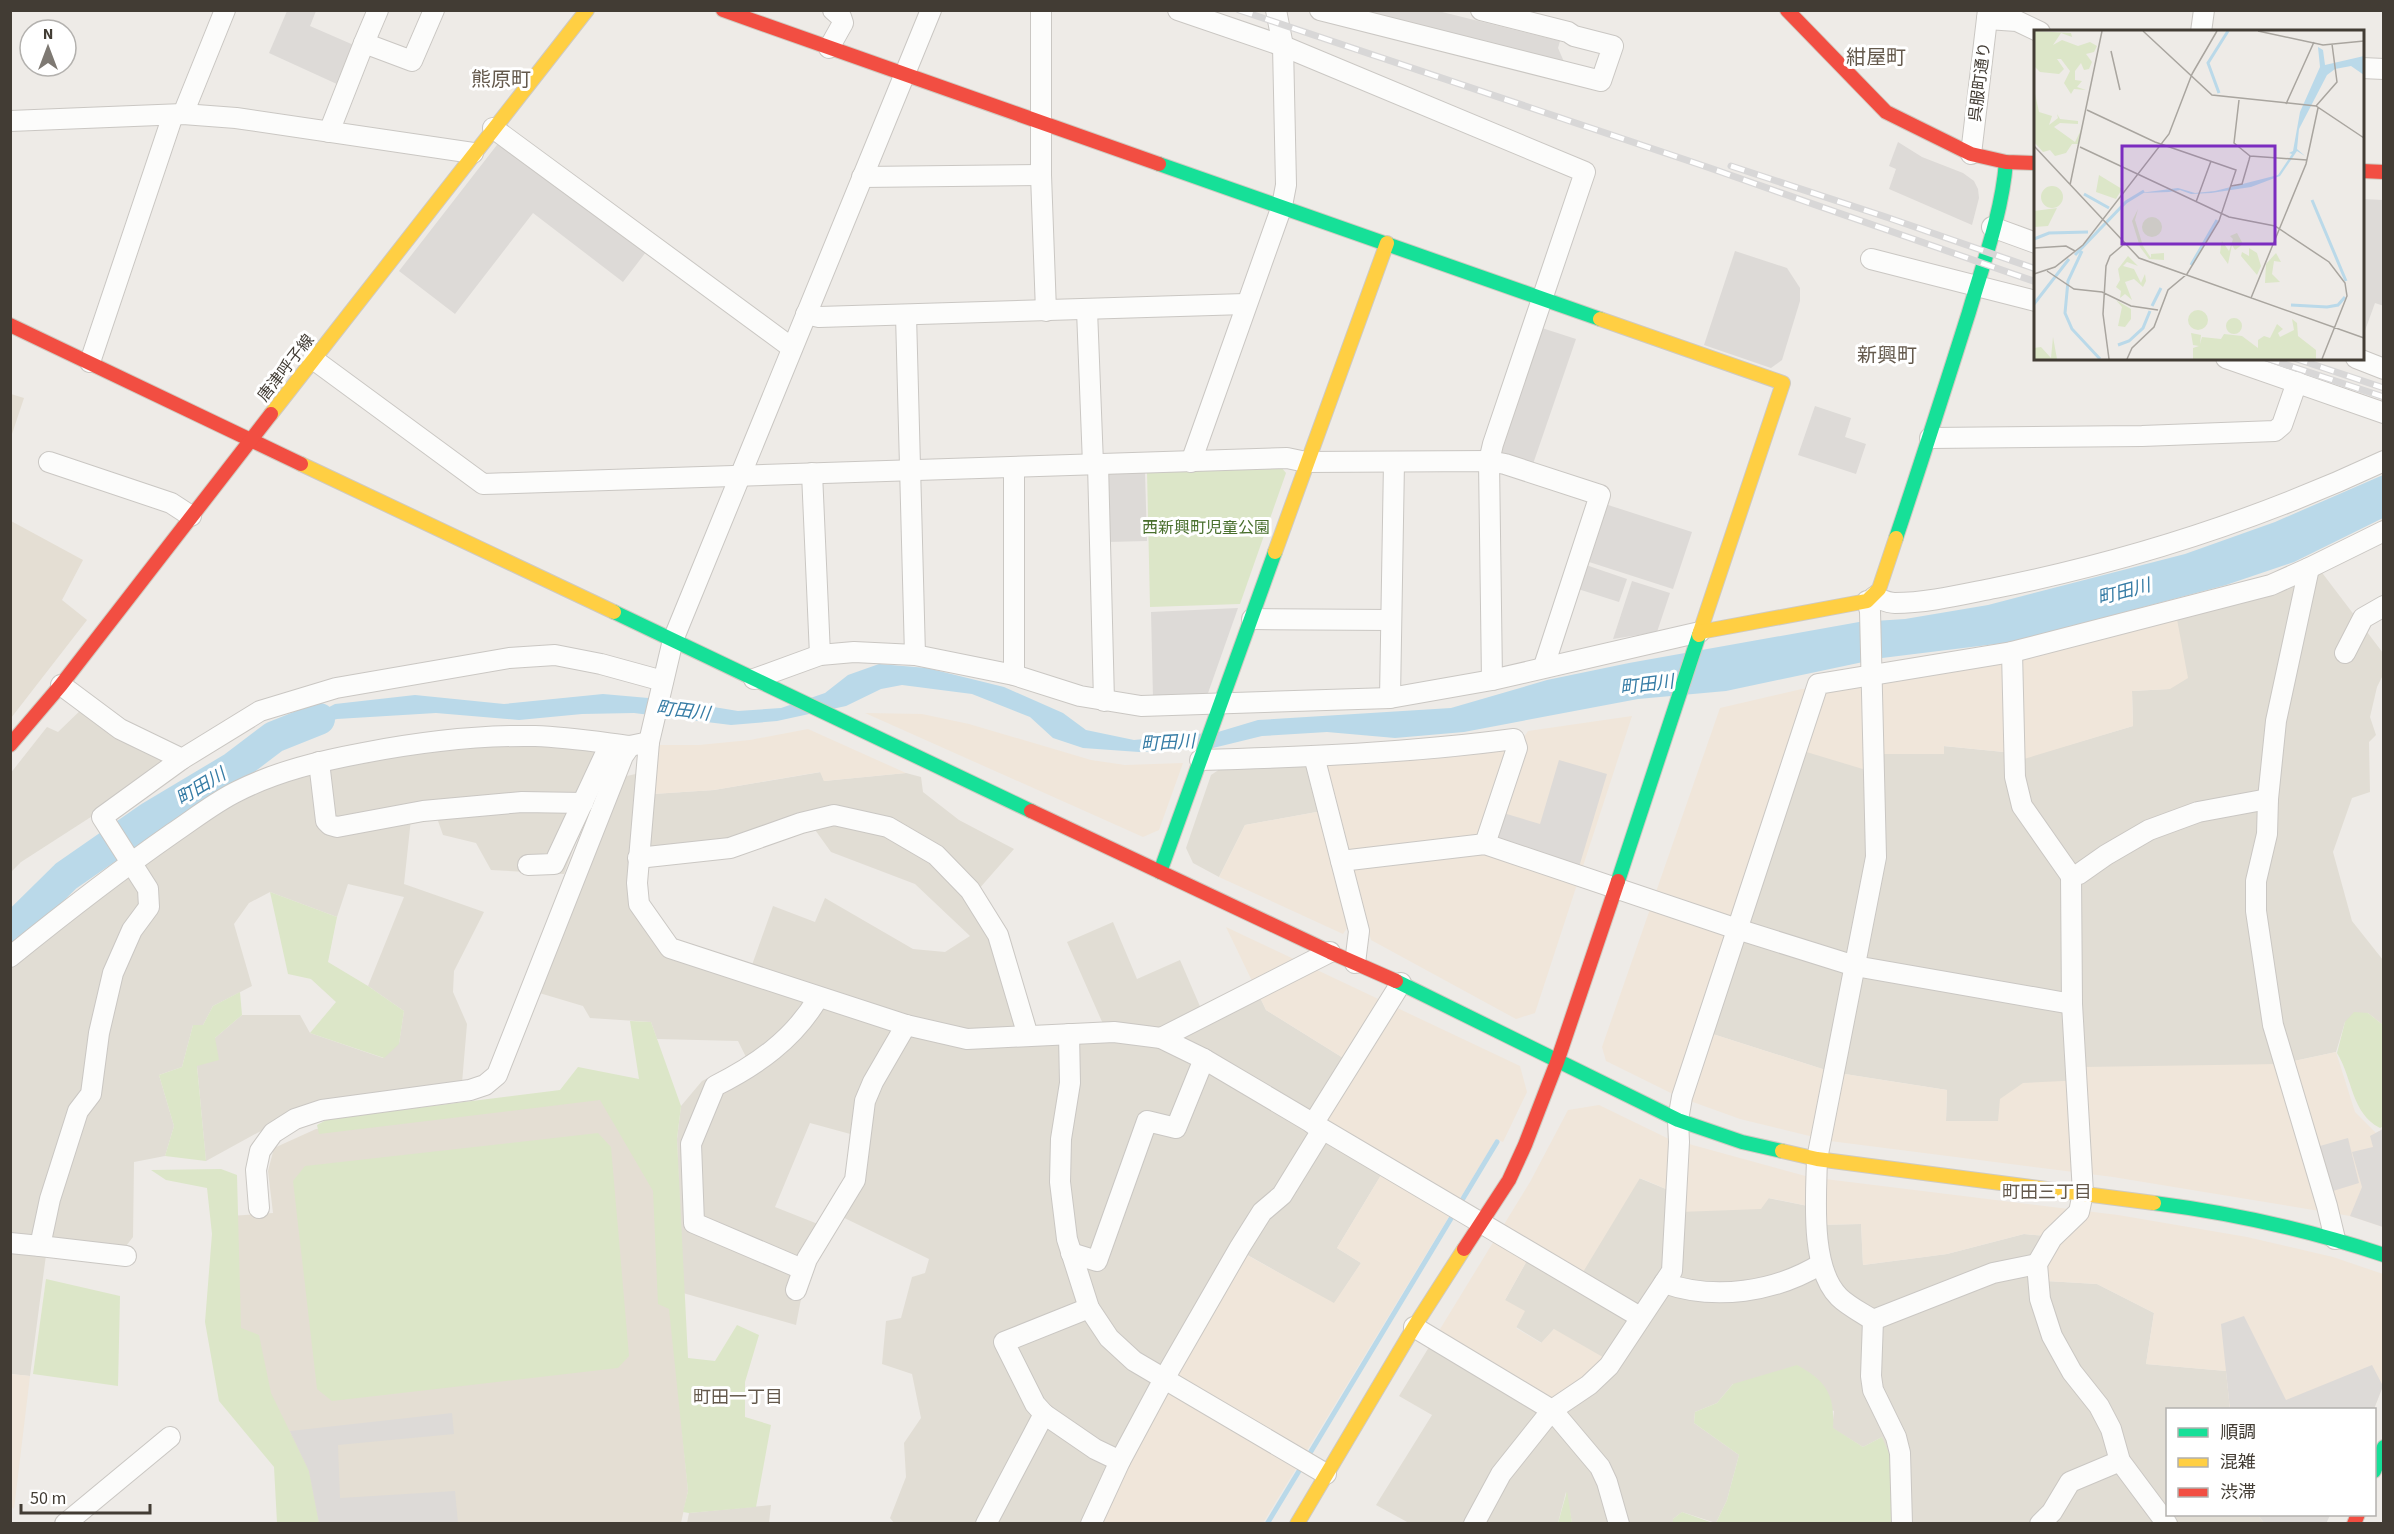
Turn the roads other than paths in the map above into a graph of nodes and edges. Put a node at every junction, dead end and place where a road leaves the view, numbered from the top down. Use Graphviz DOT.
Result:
graph roads {
  1 [pos="225,10"];
  2 [pos="378,10"];
  3 [pos="434,10"];
  4 [pos="587,10"];
  5 [pos="723,10"];
  6 [pos="833,10"];
  7 [pos="931,10"];
  8 [pos="1041,10"];
  9 [pos="1178,10"];
  10 [pos="1276,10"];
  11 [pos="1320,10"];
  12 [pos="1481,10"];
  13 [pos="1787,10"];
  14 [pos="2204,10"];
  15 [pos="1988,15"];
  16 [pos="2036,30"];
  17 [pos="2201,30"];
  18 [pos="364,43"];
  19 [pos="1283,46"];
  20 [pos="829,48"];
  21 [pos="2364,68"];
  22 [pos="2384,69"];
  23 [pos="904,73"];
  24 [pos="178,115"];
  25 [pos="10,121"];
  26 [pos="1042,122"];
  27 [pos="493,128"];
  28 [pos="330,132"];
  29 [pos="473,153"];
  30 [pos="1971,154"];
  31 [pos="2006,162"];
  32 [pos="2034,163"];
  33 [pos="2364,171"];
  34 [pos="2384,172"];
  35 [pos="1041,175"];
  36 [pos="862,177"];
  37 [pos="1281,206"];
  38 [pos="1992,227"];
  39 [pos="2034,242"];
  40 [pos="1387,243"];
  41 [pos="1871,259"];
  42 [pos="1977,285"];
  43 [pos="1543,299"];
  44 [pos="2034,300"];
  45 [pos="1245,304"];
  46 [pos="1087,310"];
  47 [pos="1046,311"];
  48 [pos="806,314"];
  49 [pos="906,315"];
  50 [pos="10,325"];
  51 [pos="792,348"];
  52 [pos="313,360"];
  53 [pos="2232,360"];
  54 [pos="2361,360"];
  55 [pos="90,362"];
  56 [pos="2384,369"];
  57 [pos="2297,382"];
  58 [pos="2384,413"];
  59 [pos="1930,438"];
  60 [pos="251,439"];
  61 [pos="1489,461"];
  62 [pos="2384,461"];
  63 [pos="49,462"];
  64 [pos="1191,462"];
  65 [pos="1306,462"];
  66 [pos="1394,462"];
  67 [pos="1096,464"];
  68 [pos="1014,467"];
  69 [pos="911,470"];
  70 [pos="812,473"];
  71 [pos="740,475"];
  72 [pos="191,516"];
  73 [pos="2384,531"];
  74 [pos="2309,568"];
  75 [pos="1870,603"];
  76 [pos="2384,606"];
  77 [pos="1252,619"];
  78 [pos="1391,620"];
  79 [pos="1698,637"];
  80 [pos="673,640"];
  81 [pos="2012,652"];
  82 [pos="2344,653"];
  83 [pos="820,655"];
  84 [pos="915,655"];
  85 [pos="1544,666"];
  86 [pos="1871,674"];
  87 [pos="1014,675"];
  88 [pos="1492,680"];
  89 [pos="663,681"];
  90 [pos="759,682"];
  91 [pos="61,685"];
  92 [pos="1390,698"];
  93 [pos="1104,701"];
  94 [pos="1221,702"];
  95 [pos="610,744"];
  96 [pos="640,744"];
  97 [pos="10,745"];
  98 [pos="1314,756"];
  99 [pos="182,759"];
  100 [pos="1200,760"];
  101 [pos="319,762"];
  102 [pos="2268,799"];
  103 [pos="583,803"];
  104 [pos="1485,844"];
  105 [pos="638,858"];
  106 [pos="1341,861"];
  107 [pos="131,862"];
  108 [pos="528,865"];
  109 [pos="1160,872"];
  110 [pos="2071,876"];
  111 [pos="1615,889"];
  112 [pos="1737,929"];
  113 [pos="1330,952"];
  114 [pos="10,957"];
  115 [pos="1354,963"];
  116 [pos="1855,966"];
  117 [pos="1401,983"];
  118 [pos="818,998"];
  119 [pos="2072,1004"];
  120 [pos="906,1025"];
  121 [pos="1069,1034"];
  122 [pos="1028,1036"];
  123 [pos="1161,1038"];
  124 [pos="1204,1059"];
  125 [pos="1557,1062"];
  126 [pos="1678,1120"];
  127 [pos="1317,1127"];
  128 [pos="1816,1158"];
  129 [pos="2083,1194"];
  130 [pos="259,1208"];
  131 [pos="1480,1224"];
  132 [pos="2335,1239"];
  133 [pos="10,1244"];
  134 [pos="40,1246"];
  135 [pos="1071,1253"];
  136 [pos="2384,1255"];
  137 [pos="126,1256"];
  138 [pos="1821,1264"];
  139 [pos="2037,1264"];
  140 [pos="802,1269"];
  141 [pos="1664,1283"];
  142 [pos="795,1290"];
  143 [pos="1089,1308"];
  144 [pos="1640,1317"];
  145 [pos="1873,1320"];
  146 [pos="1414,1327"];
  147 [pos="1164,1379"];
  148 [pos="1552,1410"];
  149 [pos="1044,1414"];
  150 [pos="170,1437"];
  151 [pos="2384,1447"];
  152 [pos="1120,1461"];
  153 [pos="2120,1461"];
  154 [pos="1311,1466"];
  155 [pos="2376,1466"];
  156 [pos="65,1524"];
  157 [pos="986,1524"];
  158 [pos="1091,1524"];
  159 [pos="1297,1524"];
  160 [pos="1474,1524"];
  161 [pos="1619,1524"];
  162 [pos="1902,1524"];
  163 [pos="2040,1524"];
  164 [pos="2167,1524"];
  1 -- 24 [label="street"];
  2 -- 18 [label="street"];
  3 -- 18 [label="street"];
  4 -- 27 [label="street, 唐津呼子線"];
  5 -- 20 [label="street"];
  6 -- 20 [label="street"];
  7 -- 23 [label="street"];
  8 -- 26 [label="street"];
  9 -- 19 [label="street"];
  10 -- 19 [label="street"];
  11 -- 12 [label="street"];
  13 -- 30 [label="street"];
  14 -- 17 [label="street"];
  15 -- 16 [label="street"];
  15 -- 30 [label="street, 呉服町通り"];
  18 -- 28 [label="street"];
  19 -- 37 [label="street"];
  19 -- 43 [label="street"];
  20 -- 23 [label="street"];
  21 -- 22 [label="street"];
  23 -- 26 [label="street"];
  23 -- 36 [label="street"];
  24 -- 25 [label="street"];
  24 -- 28 [label="street"];
  24 -- 55 [label="street"];
  26 -- 35 [label="street"];
  26 -- 37 [label="street"];
  27 -- 29 [label="street, 唐津呼子線"];
  27 -- 51 [label="street"];
  28 -- 29 [label="street"];
  29 -- 52 [label="street, 唐津呼子線"];
  30 -- 31 [label="street"];
  31 -- 32 [label="street"];
  31 -- 38 [label="street"];
  33 -- 34 [label="street"];
  35 -- 36 [label="street"];
  35 -- 47 [label="street"];
  36 -- 48 [label="street"];
  37 -- 40 [label="street"];
  37 -- 45 [label="street"];
  38 -- 39 [label="street"];
  38 -- 42 [label="street"];
  40 -- 43 [label="street"];
  40 -- 65 [label="street"];
  41 -- 42 [label="street"];
  42 -- 44 [label="street"];
  42 -- 59 [label="street"];
  43 -- 61 [label="street"];
  43 -- 79 [label="street"];
  45 -- 46 [label="street"];
  45 -- 64 [label="street"];
  46 -- 47 [label="street"];
  46 -- 67 [label="street"];
  47 -- 49 [label="street"];
  48 -- 49 [label="street"];
  48 -- 51 [label="street"];
  49 -- 69 [label="street"];
  50 -- 55 [label="street"];
  51 -- 71 [label="street"];
  52 -- 60 [label="street, 唐津呼子線"];
  52 -- 71 [label="street"];
  53 -- 57 [label="street"];
  54 -- 56 [label="street"];
  55 -- 60 [label="street"];
  57 -- 58 [label="street"];
  57 -- 59 [label="street"];
  59 -- 75 [label="street"];
  60 -- 72 [label="street, 唐津呼子線"];
  60 -- 80 [label="street"];
  61 -- 66 [label="street"];
  61 -- 85 [label="street"];
  61 -- 88 [label="street"];
  62 -- 75 [label="street"];
  63 -- 72 [label="street"];
  64 -- 65 [label="street"];
  64 -- 67 [label="street"];
  65 -- 66 [label="street"];
  65 -- 77 [label="street"];
  66 -- 78 [label="street"];
  67 -- 68 [label="street"];
  67 -- 93 [label="street"];
  68 -- 69 [label="street"];
  68 -- 87 [label="street"];
  69 -- 70 [label="street"];
  69 -- 84 [label="street"];
  70 -- 71 [label="street"];
  70 -- 83 [label="street"];
  71 -- 80 [label="street"];
  72 -- 91 [label="street, 唐津呼子線"];
  73 -- 74 [label="street"];
  74 -- 81 [label="street"];
  74 -- 102 [label="street"];
  75 -- 79 [label="street"];
  75 -- 86 [label="street"];
  76 -- 82 [label="street"];
  77 -- 78 [label="street"];
  77 -- 94 [label="street"];
  78 -- 92 [label="street"];
  79 -- 85 [label="street"];
  79 -- 111 [label="street"];
  80 -- 89 [label="street"];
  80 -- 90 [label="street"];
  81 -- 86 [label="street"];
  81 -- 110 [label="street"];
  83 -- 84 [label="street"];
  83 -- 90 [label="street"];
  84 -- 87 [label="street"];
  85 -- 88 [label="street"];
  86 -- 112 [label="street"];
  86 -- 116 [label="street"];
  87 -- 93 [label="street"];
  88 -- 92 [label="street"];
  89 -- 96 [label="street"];
  89 -- 99 [label="street"];
  90 -- 109 [label="street"];
  91 -- 97 [label="street, 唐津呼子線"];
  91 -- 99 [label="street"];
  92 -- 94 [label="street"];
  93 -- 94 [label="street"];
  94 -- 100 [label="street"];
  95 -- 96 [label="street"];
  95 -- 101 [label="street"];
  95 -- 103 [label="street"];
  96 -- 105 [label="street"];
  96 -- 130 [label="street"];
  98 -- 100 [label="street"];
  98 -- 104 [label="street"];
  98 -- 106 [label="street"];
  99 -- 107 [label="street"];
  100 -- 109 [label="street"];
  101 -- 103 [label="street"];
  101 -- 107 [label="street"];
  102 -- 110 [label="street"];
  102 -- 132 [label="street"];
  103 -- 108 [label="street"];
  104 -- 106 [label="street"];
  104 -- 111 [label="street"];
  105 -- 118 [label="street"];
  105 -- 122 [label="street"];
  106 -- 115 [label="street"];
  107 -- 114 [label="street"];
  107 -- 134 [label="street"];
  109 -- 113 [label="street"];
  110 -- 119 [label="street"];
  111 -- 112 [label="street"];
  111 -- 125 [label="street"];
  112 -- 116 [label="street"];
  112 -- 126 [label="street"];
  113 -- 115 [label="street"];
  113 -- 123 [label="street"];
  115 -- 117 [label="street"];
  116 -- 119 [label="street"];
  116 -- 128 [label="street"];
  117 -- 125 [label="street"];
  117 -- 127 [label="street"];
  118 -- 120 [label="street"];
  118 -- 140 [label="street"];
  119 -- 129 [label="street"];
  120 -- 122 [label="street"];
  120 -- 140 [label="street"];
  121 -- 122 [label="street"];
  121 -- 123 [label="street"];
  121 -- 135 [label="street"];
  123 -- 124 [label="street"];
  124 -- 127 [label="street"];
  124 -- 135 [label="street"];
  125 -- 126 [label="street"];
  125 -- 131 [label="street"];
  126 -- 128 [label="street"];
  126 -- 141 [label="street"];
  127 -- 131 [label="street"];
  127 -- 147 [label="street"];
  128 -- 129 [label="street"];
  128 -- 138 [label="street"];
  129 -- 132 [label="street"];
  129 -- 139 [label="street"];
  131 -- 144 [label="street"];
  131 -- 146 [label="street"];
  132 -- 136 [label="street"];
  133 -- 134 [label="street"];
  134 -- 137 [label="street"];
  135 -- 143 [label="street"];
  138 -- 141 [label="street"];
  138 -- 145 [label="street"];
  139 -- 145 [label="street"];
  139 -- 153 [label="street"];
  140 -- 142 [label="street"];
  141 -- 144 [label="street"];
  143 -- 147 [label="street"];
  143 -- 149 [label="street"];
  144 -- 148 [label="street"];
  145 -- 162 [label="street"];
  146 -- 148 [label="street"];
  146 -- 154 [label="street"];
  147 -- 152 [label="street"];
  147 -- 154 [label="street"];
  148 -- 160 [label="street"];
  148 -- 161 [label="street"];
  149 -- 152 [label="street"];
  149 -- 157 [label="street"];
  150 -- 156 [label="street"];
  151 -- 155 [label="street"];
  152 -- 158 [label="street"];
  153 -- 163 [label="street"];
  153 -- 164 [label="street"];
  154 -- 159 [label="street"];
}
